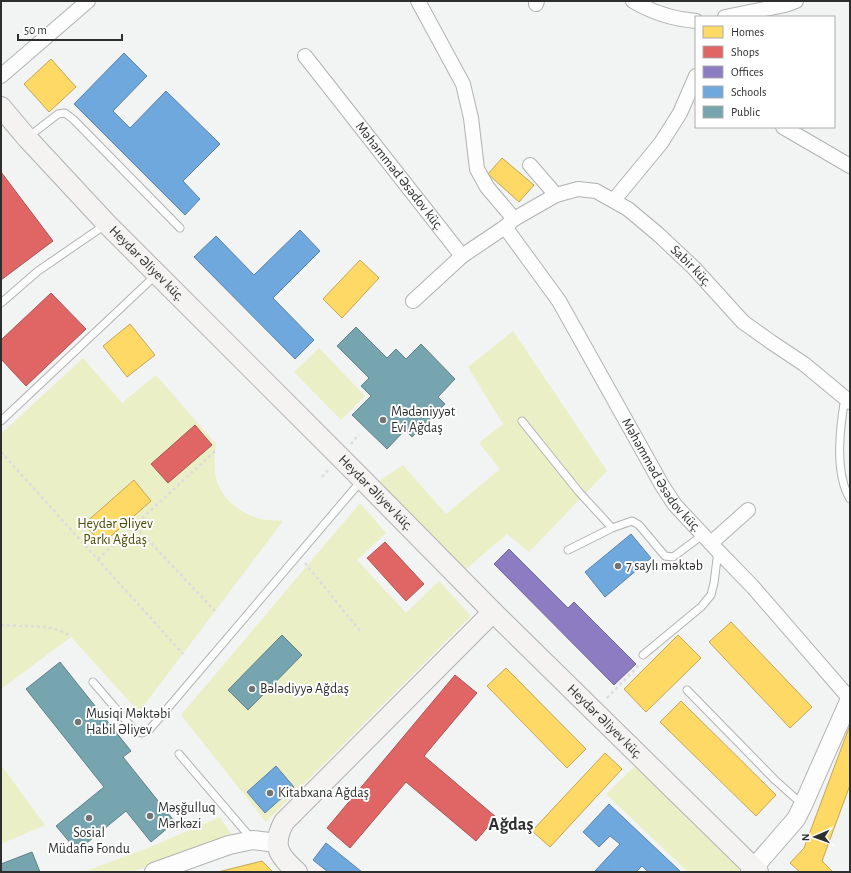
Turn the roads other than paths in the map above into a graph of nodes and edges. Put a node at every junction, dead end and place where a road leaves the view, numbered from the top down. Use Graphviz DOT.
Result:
graph roads {
  1 [pos="88,1"];
  2 [pos="418,1"];
  3 [pos="633,1"];
  4 [pos="796,1"];
  5 [pos="729,16"];
  6 [pos="695,21"];
  7 [pos="305,56"];
  8 [pos="1,76"];
  9 [pos="695,78"];
  10 [pos="2,109"];
  11 [pos="785,128"];
  12 [pos="27,138"];
  13 [pos="530,165"];
  14 [pos="850,166"];
  15 [pos="556,195"];
  16 [pos="614,200"];
  17 [pos="509,223"];
  18 [pos="107,224"];
  19 [pos="180,228"];
  20 [pos="462,256"];
  21 [pos="157,274"];
  22 [pos="413,301"];
  23 [pos="1,303"];
  24 [pos="847,400"];
  25 [pos="1,421"];
  26 [pos="522,422"];
  27 [pos="362,479"];
  28 [pos="850,499"];
  29 [pos="748,510"];
  30 [pos="612,528"];
  31 [pos="711,543"];
  32 [pos="568,550"];
  33 [pos="493,612"];
  34 [pos="644,655"];
  35 [pos="93,682"];
  36 [pos="687,690"];
  37 [pos="850,699"];
  38 [pos="179,754"];
  39 [pos="803,805"];
  40 [pos="252,840"];
  41 [pos="277,843"];
  42 [pos="754,871"];
  43 [pos="154,872"];
  44 [pos="297,872"];
  1 -- 8 [label="street"];
  2 -- 17 [label="street, Məhəmməd Əsədov küç."];
  3 -- 6 [label="street"];
  4 -- 5 [label="street"];
  7 -- 20 [label="street, Məhəmməd Əsədov küç."];
  9 -- 16 [label="street"];
  10 -- 12 [label="main road, Heydər Əliyev küç."];
  11 -- 14 [label="street"];
  12 -- 18 [label="main road, Heydər Əliyev küç."];
  12 -- 19 [label="lane"];
  13 -- 15 [label="street"];
  15 -- 16 [label="street, Sabir küç."];
  15 -- 17 [label="street, Sabir küç."];
  16 -- 24 [label="street, Sabir küç."];
  17 -- 20 [label="street"];
  17 -- 31 [label="street, Məhəmməd Əsədov küç."];
  18 -- 21 [label="main road, Heydər Əliyev küç."];
  18 -- 23 [label="lane"];
  20 -- 22 [label="street"];
  21 -- 25 [label="lane"];
  21 -- 27 [label="main road, Heydər Əliyev küç."];
  24 -- 28 [label="lane"];
  26 -- 30 [label="lane"];
  27 -- 33 [label="main road, Heydər Əliyev küç."];
  27 -- 35 [label="lane"];
  29 -- 31 [label="street"];
  30 -- 31 [label="lane"];
  30 -- 32 [label="lane"];
  31 -- 34 [label="lane"];
  31 -- 37 [label="street, Məhəmməd Əsədov küç."];
  33 -- 41 [label="main road"];
  33 -- 42 [label="main road, Heydər Əliyev küç."];
  36 -- 39 [label="lane"];
  37 -- 39 [label="street"];
  38 -- 40 [label="lane"];
  39 -- 42 [label="street"];
  40 -- 41 [label="street"];
  40 -- 43 [label="street"];
  41 -- 44 [label="main road"];
}
